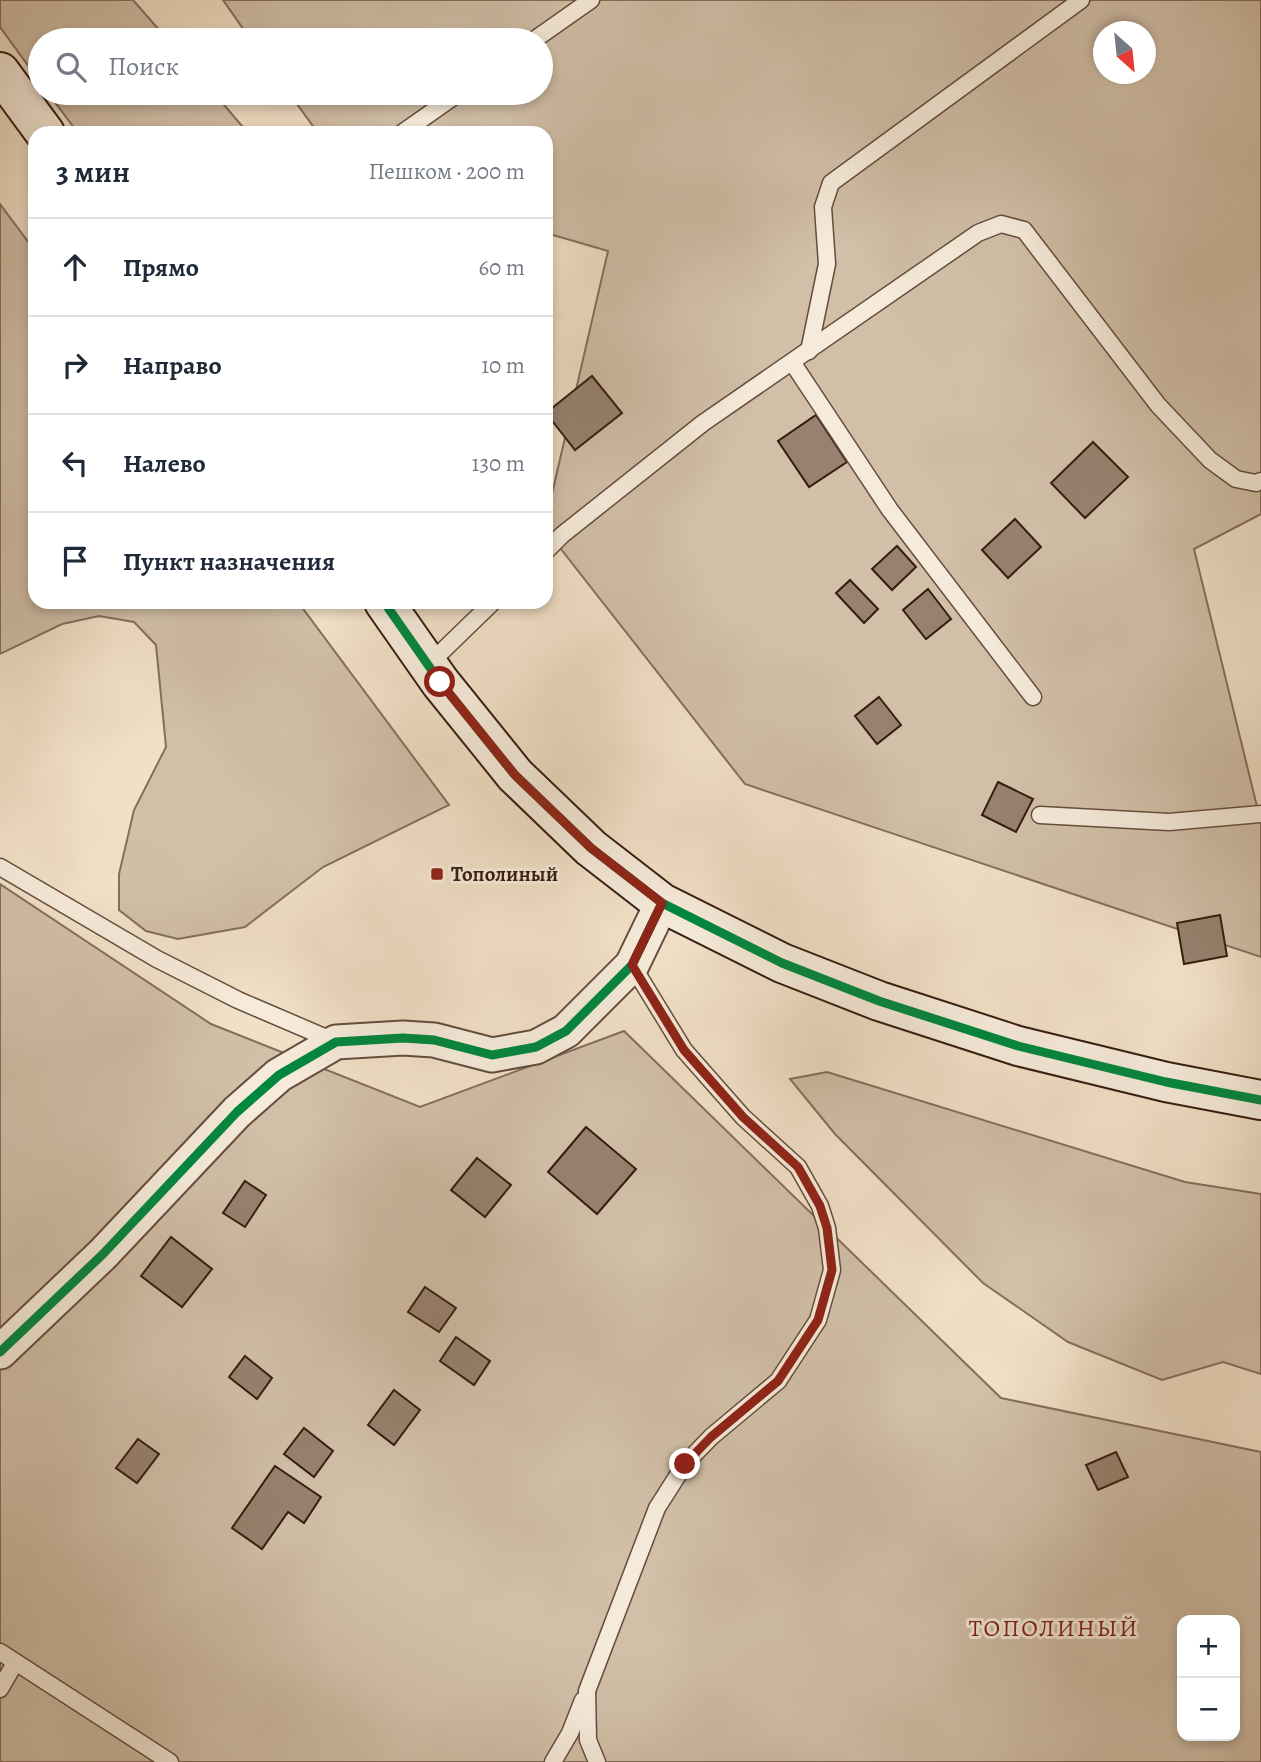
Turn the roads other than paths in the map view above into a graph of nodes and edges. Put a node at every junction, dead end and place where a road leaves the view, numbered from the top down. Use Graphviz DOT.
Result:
graph roads {
  1 [pos="591,0"];
  2 [pos="1081,0"];
  3 [pos="551,28"];
  4 [pos="0,72"];
  5 [pos="442,105"];
  6 [pos="40,126"];
  7 [pos="412,126"];
  8 [pos="809,351"];
  9 [pos="792,362"];
  10 [pos="1261,481"];
  11 [pos="553,544"];
  12 [pos="389,609"];
  13 [pos="486,609"];
  14 [pos="428,665"];
  15 [pos="1033,697"];
  16 [pos="1261,814"];
  17 [pos="1040,815"];
  18 [pos="0,867"];
  19 [pos="662,903"];
  20 [pos="632,965"];
  21 [pos="336,1042"];
  22 [pos="1261,1100"];
  23 [pos="0,1352"];
  24 [pos="0,1652"];
  25 [pos="15,1663"];
  26 [pos="0,1689"];
  27 [pos="587,1691"];
  28 [pos="170,1762"];
  29 [pos="553,1762"];
  30 [pos="597,1762"];
  1 -- 3 [label="lane"];
  2 -- 8 [label="lane"];
  4 -- 6 [label="street"];
  5 -- 7 [label="lane"];
  8 -- 9 [label="lane"];
  8 -- 10 [label="lane"];
  9 -- 11 [label="lane"];
  9 -- 15 [label="lane"];
  12 -- 14 [label="street"];
  13 -- 14 [label="lane"];
  14 -- 19 [label="street"];
  16 -- 17 [label="lane"];
  18 -- 21 [label="lane"];
  19 -- 20 [label="street"];
  19 -- 22 [label="street"];
  20 -- 21 [label="street"];
  20 -- 27 [label="lane"];
  21 -- 23 [label="street"];
  24 -- 25 [label="lane"];
  25 -- 26 [label="lane"];
  25 -- 28 [label="lane"];
  27 -- 29 [label="lane"];
  27 -- 30 [label="lane"];
}
